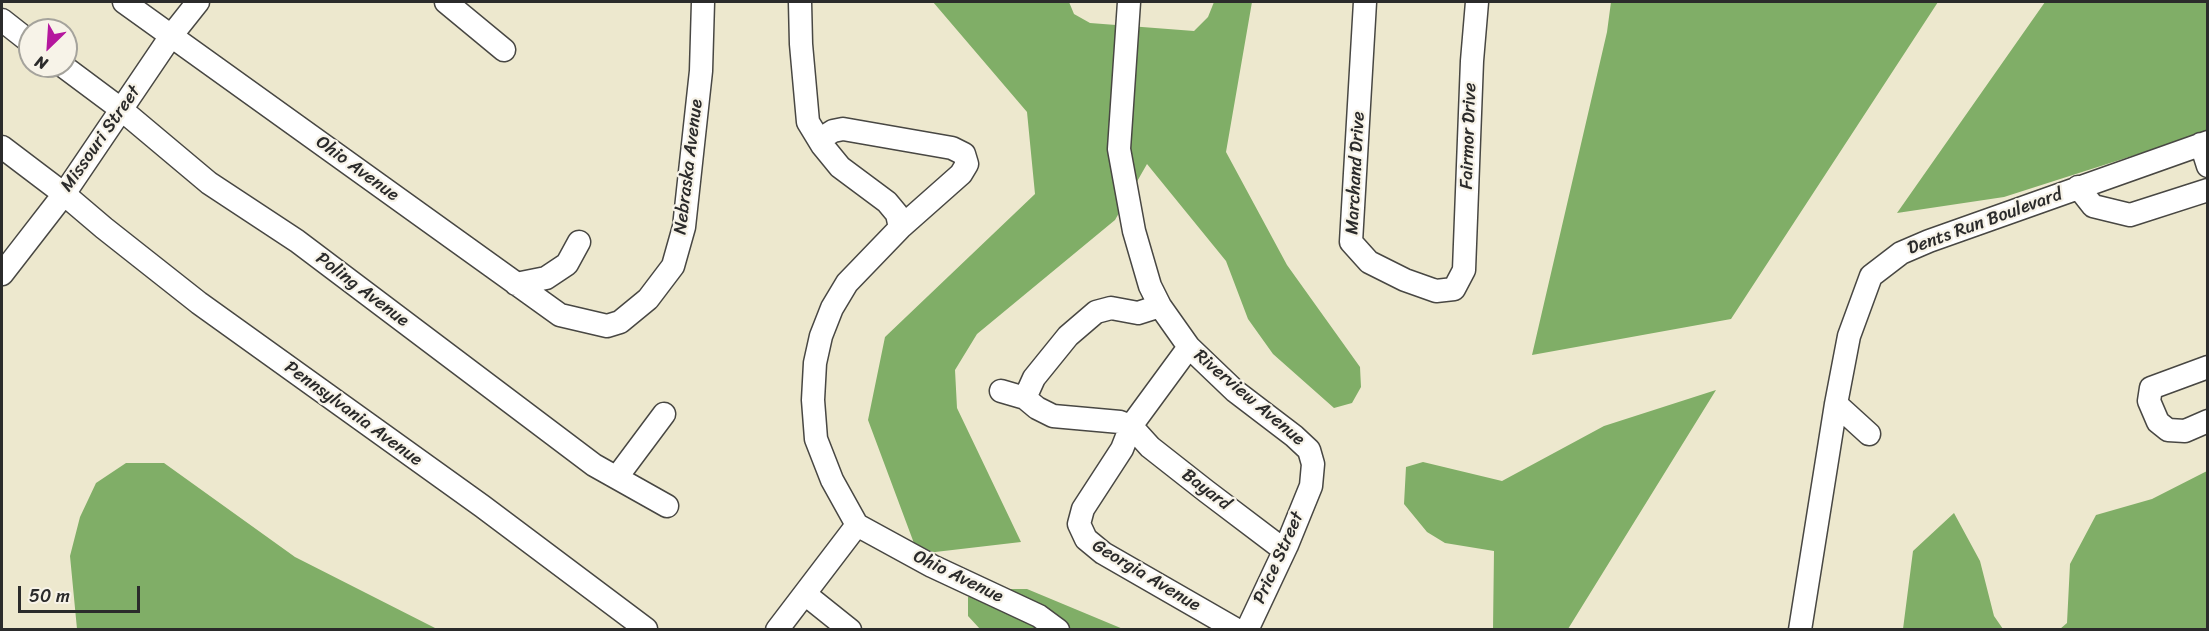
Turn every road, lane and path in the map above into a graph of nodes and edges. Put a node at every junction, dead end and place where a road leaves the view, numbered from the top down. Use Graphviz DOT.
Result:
graph roads {
  1 [pos="124,2"];
  2 [pos="198,2"];
  3 [pos="446,2"];
  4 [pos="703,2"];
  5 [pos="800,2"];
  6 [pos="1129,2"];
  7 [pos="1365,2"];
  8 [pos="1477,2"];
  9 [pos="2,20"];
  10 [pos="18,33"];
  11 [pos="171,36"];
  12 [pos="504,50"];
  13 [pos="78,77"];
  14 [pos="122,110"];
  15 [pos="819,140"];
  16 [pos="2204,143"];
  17 [pos="2,147"];
  18 [pos="2208,165"];
  19 [pos="2078,187"];
  20 [pos="2208,190"];
  21 [pos="64,194"];
  22 [pos="900,228"];
  23 [pos="579,242"];
  24 [pos="3,269"];
  25 [pos="1464,270"];
  26 [pos="516,284"];
  27 [pos="1160,306"];
  28 [pos="596,325"];
  29 [pos="1189,347"];
  30 [pos="2208,366"];
  31 [pos="1001,391"];
  32 [pos="1025,398"];
  33 [pos="1836,404"];
  34 [pos="664,414"];
  35 [pos="2208,421"];
  36 [pos="1131,426"];
  37 [pos="1869,434"];
  38 [pos="616,477"];
  39 [pos="1311,486"];
  40 [pos="667,506"];
  41 [pos="857,525"];
  42 [pos="1287,545"];
  43 [pos="804,594"];
  44 [pos="646,629"];
  45 [pos="777,630"];
  46 [pos="850,630"];
  47 [pos="1058,630"];
  48 [pos="1237,630"];
  49 [pos="1247,630"];
  50 [pos="1800,630"];
  1 -- 11 [label="street, Ohio Avenue"];
  2 -- 11 [label="street, Missouri Street"];
  3 -- 12 [label="street"];
  4 -- 28 [label="street, Nebraska Avenue"];
  5 -- 15 [label="street"];
  6 -- 27 [label="street, Riverview Avenue"];
  7 -- 25 [label="street, Marchand Drive"];
  8 -- 25 [label="street, Fairmor Drive"];
  9 -- 10 [label="street"];
  11 -- 14 [label="street, Missouri Street"];
  11 -- 26 [label="street, Ohio Avenue"];
  13 -- 14 [label="street, Poling Avenue"];
  14 -- 21 [label="street, Missouri Street"];
  14 -- 38 [label="street, Poling Avenue"];
  15 -- 22 [label="street"];
  15 -- 22 [label="street"];
  16 -- 18 [label="street"];
  16 -- 19 [label="street, Dents Run Boulevard"];
  17 -- 21 [label="street, Pennsylvania Avenue"];
  19 -- 20 [label="street"];
  19 -- 33 [label="street, Dents Run Boulevard"];
  21 -- 24 [label="street, Missouri Street"];
  21 -- 44 [label="street, Pennsylvania Avenue"];
  22 -- 41 [label="street"];
  23 -- 26 [label="street"];
  26 -- 28 [label="street, Ohio Avenue"];
  27 -- 29 [label="street, Riverview Avenue"];
  27 -- 32 [label="street"];
  29 -- 36 [label="street"];
  29 -- 39 [label="street, Riverview Avenue"];
  30 -- 35 [label="street"];
  31 -- 32 [label="street"];
  32 -- 36 [label="street"];
  33 -- 37 [label="street"];
  33 -- 50 [label="street, Dents Run Boulevard"];
  34 -- 38 [label="street"];
  36 -- 42 [label="street, Bayard"];
  36 -- 48 [label="street, Georgia Avenue"];
  38 -- 40 [label="street, Poling Avenue"];
  39 -- 42 [label="street, Price Street"];
  41 -- 43 [label="street"];
  41 -- 47 [label="street, Ohio Avenue"];
  42 -- 49 [label="street, Price Street"];
  43 -- 45 [label="street"];
  43 -- 46 [label="street"];
}
